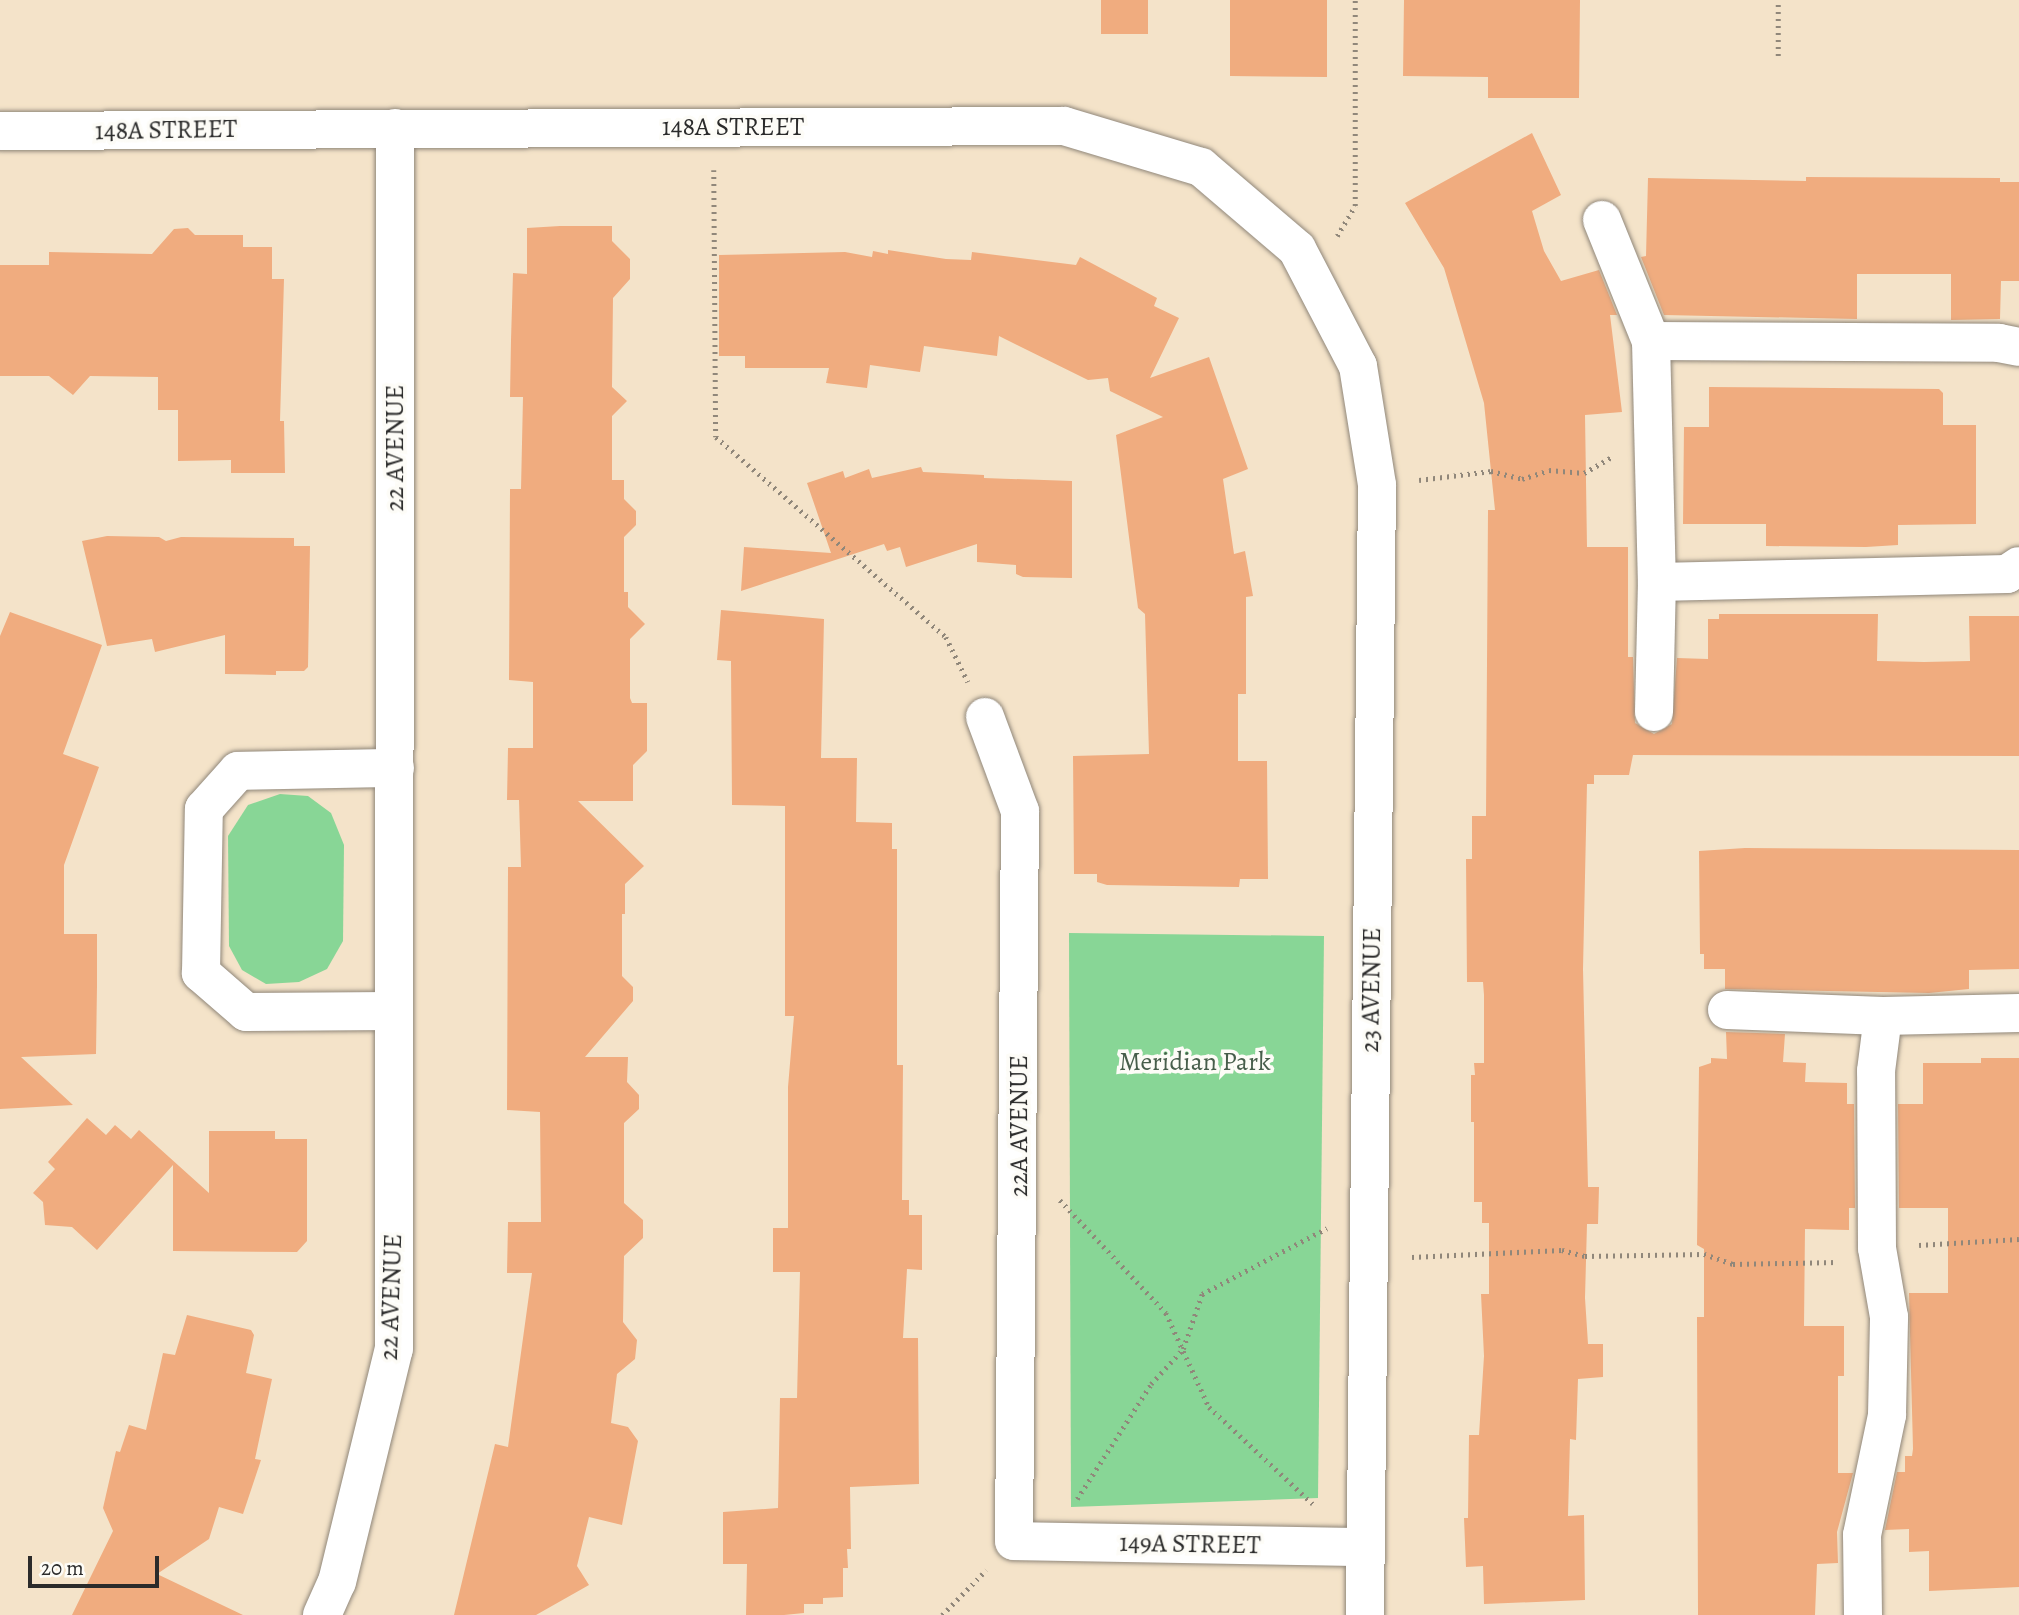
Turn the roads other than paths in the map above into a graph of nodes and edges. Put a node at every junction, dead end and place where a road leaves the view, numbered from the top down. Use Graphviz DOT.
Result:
graph roads {
  1 [pos="395,128"];
  2 [pos="0,131"];
  3 [pos="1602,220"];
  4 [pos="1651,341"];
  5 [pos="2019,347"];
  6 [pos="1358,366"];
  7 [pos="2019,566"];
  8 [pos="1657,582"];
  9 [pos="1654,712"];
  10 [pos="985,717"];
  11 [pos="395,768"];
  12 [pos="1727,1010"];
  13 [pos="391,1011"];
  14 [pos="2019,1013"];
  15 [pos="1883,1016"];
  16 [pos="1014,1541"];
  17 [pos="1365,1547"];
  18 [pos="1872,1614"];
  19 [pos="321,1615"];
  20 [pos="1365,1615"];
  1 -- 2 [label="street, 148A STREET"];
  1 -- 6 [label="street, 148A STREET"];
  1 -- 11 [label="street, 22 AVENUE"];
  3 -- 4 [label="street"];
  4 -- 5 [label="street"];
  4 -- 8 [label="street"];
  6 -- 17 [label="street, 23 AVENUE"];
  7 -- 8 [label="street"];
  8 -- 9 [label="street"];
  10 -- 16 [label="street, 22A AVENUE"];
  11 -- 13 [label="street, 22 AVENUE"];
  11 -- 13 [label="street"];
  12 -- 15 [label="street"];
  13 -- 19 [label="street, 22 AVENUE"];
  14 -- 15 [label="street"];
  15 -- 18 [label="street"];
  16 -- 17 [label="street, 149A STREET"];
  17 -- 20 [label="street, 23 AVENUE"];
}
